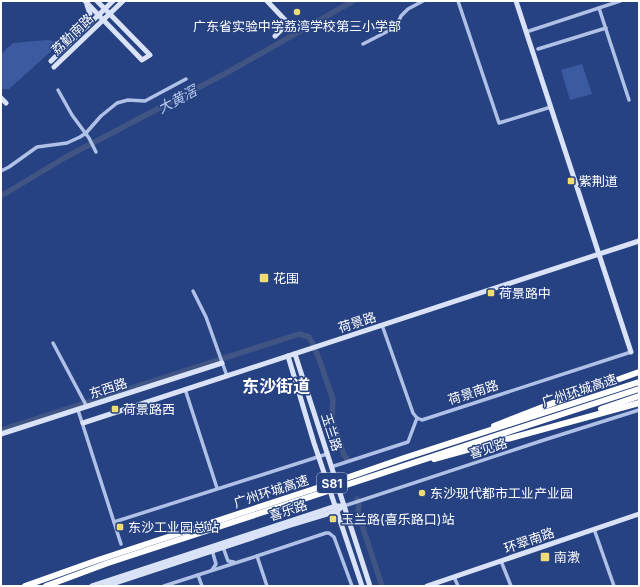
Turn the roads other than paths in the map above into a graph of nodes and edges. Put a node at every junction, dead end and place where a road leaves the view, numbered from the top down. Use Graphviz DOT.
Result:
graph roads {
  1 [pos="85,1"];
  2 [pos="97,1"];
  3 [pos="113,1"];
  4 [pos="123,1"];
  5 [pos="267,1"];
  6 [pos="422,1"];
  7 [pos="458,1"];
  8 [pos="516,1"];
  9 [pos="620,1"];
  10 [pos="599,8"];
  11 [pos="104,9"];
  12 [pos="110,14"];
  13 [pos="98,15"];
  14 [pos="103,20"];
  15 [pos="84,28"];
  16 [pos="606,28"];
  17 [pos="526,32"];
  18 [pos="274,36"];
  19 [pos="363,44"];
  20 [pos="538,48"];
  21 [pos="51,61"];
  22 [pos="54,66"];
  23 [pos="186,79"];
  24 [pos="58,90"];
  25 [pos="1,98"];
  26 [pos="629,100"];
  27 [pos="6,103"];
  28 [pos="550,107"];
  29 [pos="86,133"];
  30 [pos="96,152"];
  31 [pos="1,171"];
  32 [pos="639,241"];
  33 [pos="598,255"];
  34 [pos="194,291"];
  35 [pos="382,325"];
  36 [pos="53,343"];
  37 [pos="630,352"];
  38 [pos="296,354"];
  39 [pos="288,356"];
  40 [pos="222,362"];
  41 [pos="639,371"];
  42 [pos="227,376"];
  43 [pos="639,382"];
  44 [pos="185,389"];
  45 [pos="639,389"];
  46 [pos="639,396"];
  47 [pos="639,403"];
  48 [pos="87,407"];
  49 [pos="78,410"];
  50 [pos="639,410"];
  51 [pos="416,418"];
  52 [pos="83,423"];
  53 [pos="1,434"];
  54 [pos="520,436"];
  55 [pos="327,454"];
  56 [pos="319,456"];
  57 [pos="404,458"];
  58 [pos="331,468"];
  59 [pos="378,474"];
  60 [pos="217,488"];
  61 [pos="344,506"];
  62 [pos="337,508"];
  63 [pos="639,514"];
  64 [pos="114,522"];
  65 [pos="594,529"];
  66 [pos="121,544"];
  67 [pos="222,545"];
  68 [pos="211,549"];
  69 [pos="257,556"];
  70 [pos="501,561"];
  71 [pos="238,562"];
  72 [pos="209,571"];
  73 [pos="198,575"];
  74 [pos="454,577"];
  75 [pos="25,586"];
  76 [pos="46,586"];
  77 [pos="92,586"];
  78 [pos="106,586"];
  79 [pos="164,586"];
  80 [pos="202,586"];
  81 [pos="267,586"];
  82 [pos="352,586"];
  83 [pos="362,586"];
  84 [pos="370,586"];
  85 [pos="426,586"];
  86 [pos="458,586"];
  87 [pos="511,586"];
  88 [pos="614,586"];
  1 -- 13 [label="street"];
  1 -- 15 [label="street"];
  2 -- 11 [label="street"];
  3 -- 11 [label="street, 荔勤南路"];
  4 -- 12 [label="street, 荔勤南路"];
  5 -- 18 [label="street"];
  6 -- 19 [label="street"];
  7 -- 28 [label="street"];
  8 -- 17 [label="street"];
  9 -- 10 [label="street"];
  10 -- 16 [label="street"];
  10 -- 17 [label="street"];
  11 -- 12 [label="street"];
  11 -- 13 [label="street, 荔勤南路"];
  12 -- 14 [label="street, 荔勤南路"];
  12 -- 14 [label="street"];
  13 -- 14 [label="street"];
  13 -- 15 [label="street, 荔勤南路"];
  14 -- 22 [label="street, 荔勤南路"];
  15 -- 21 [label="street, 荔勤南路"];
  16 -- 20 [label="street"];
  16 -- 26 [label="street"];
  17 -- 28 [label="street"];
  23 -- 29 [label="street"];
  24 -- 29 [label="street"];
  25 -- 27 [label="street"];
  28 -- 33 [label="street"];
  29 -- 30 [label="street"];
  29 -- 31 [label="street"];
  32 -- 33 [label="street, 荷景路"];
  33 -- 35 [label="street, 荷景路"];
  33 -- 37 [label="street"];
  34 -- 40 [label="street"];
  35 -- 38 [label="street, 荷景路"];
  35 -- 51 [label="street"];
  36 -- 48 [label="street"];
  37 -- 51 [label="street, 荷景南路"];
  38 -- 39 [label="street, 荷景路"];
  38 -- 55 [label="street, 玉兰路"];
  39 -- 42 [label="street, 荷景路"];
  39 -- 56 [label="street, 玉兰路"];
  40 -- 42 [label="street"];
  40 -- 48 [label="street, 东西路"];
  41 -- 57 [label="highway, bridge"];
  42 -- 44 [label="street, 荷景路"];
  43 -- 57 [label="highway, 广州环城高速 / S81, bridge"];
  44 -- 52 [label="street, 荷景路"];
  44 -- 60 [label="street"];
  45 -- 59 [label="highway, 广州环城高速 / S81, bridge"];
  46 -- 54 [label="highway"];
  47 -- 54 [label="highway"];
  48 -- 49 [label="street, 东西路"];
  49 -- 52 [label="street"];
  49 -- 53 [label="street, 东西路"];
  50 -- 61 [label="street, 喜见路"];
  51 -- 58 [label="street"];
  52 -- 64 [label="street"];
  54 -- 59 [label="highway, bridge"];
  55 -- 56 [label="street"];
  55 -- 58 [label="street, 玉兰路"];
  56 -- 60 [label="street"];
  56 -- 62 [label="street, 玉兰路"];
  57 -- 75 [label="highway, 广州环城高速 / S81, bridge"];
  58 -- 61 [label="street, 玉兰路"];
  59 -- 76 [label="highway, 广州环城高速 / S81, bridge"];
  60 -- 64 [label="street"];
  61 -- 62 [label="street, 喜乐路"];
  61 -- 84 [label="street, 玉兰路"];
  62 -- 67 [label="street, 喜乐路"];
  62 -- 83 [label="street, 玉兰路"];
  63 -- 65 [label="street, 环翠南路"];
  64 -- 66 [label="street"];
  65 -- 70 [label="street, 环翠南路"];
  65 -- 88 [label="street"];
  67 -- 68 [label="street, 喜乐路"];
  67 -- 71 [label="street"];
  68 -- 72 [label="street"];
  68 -- 77 [label="street, 喜乐路"];
  68 -- 78 [label="street, 喜乐路"];
  69 -- 71 [label="street"];
  69 -- 81 [label="street"];
  69 -- 82 [label="street"];
  70 -- 74 [label="street, 环翠南路"];
  70 -- 87 [label="street"];
  71 -- 72 [label="street"];
  72 -- 73 [label="street"];
  73 -- 79 [label="street"];
  73 -- 80 [label="street"];
  74 -- 85 [label="street, 环翠南路"];
  74 -- 86 [label="street"];
}
